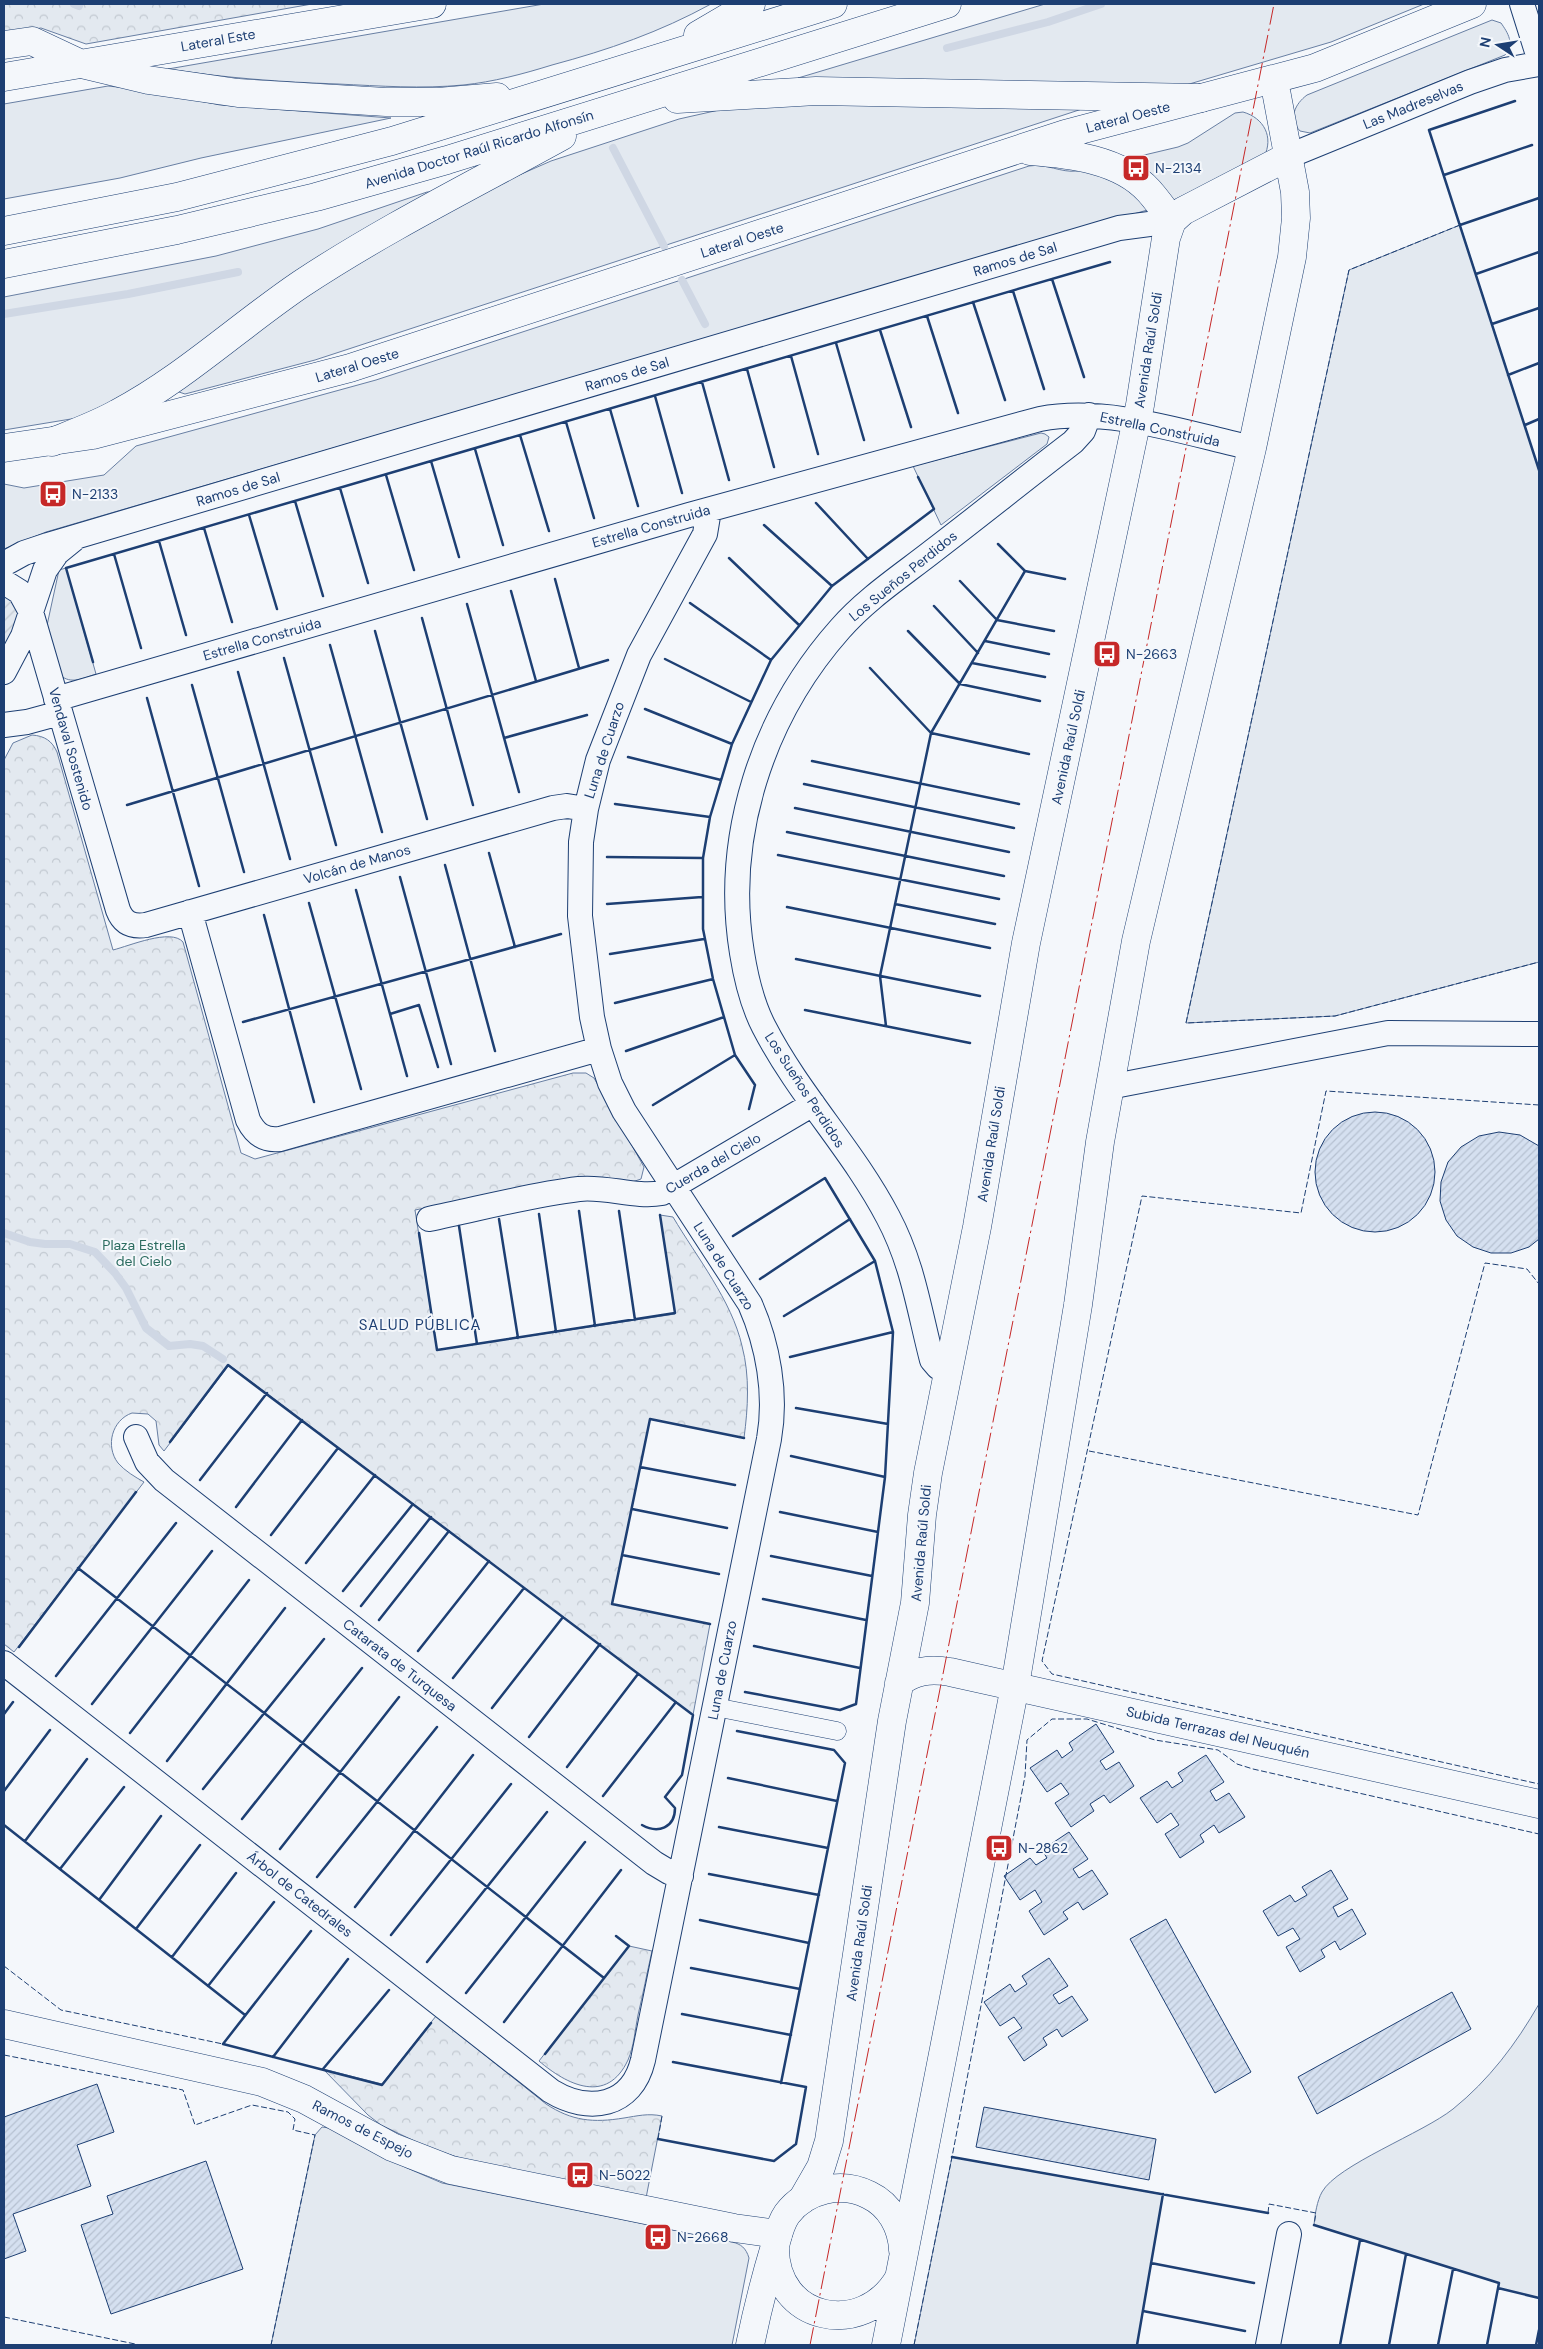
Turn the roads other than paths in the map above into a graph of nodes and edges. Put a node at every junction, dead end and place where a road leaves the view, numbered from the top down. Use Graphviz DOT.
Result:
graph roads {
  1 [pos="432,4"];
  2 [pos="751,4"];
  3 [pos="833,4"];
  4 [pos="947,4"];
  5 [pos="1472,4"];
  6 [pos="1522,4"];
  7 [pos="4,45"];
  8 [pos="660,58"];
  9 [pos="1539,58"];
  10 [pos="81,64"];
  11 [pos="1539,64"];
  12 [pos="4,77"];
  13 [pos="1274,80"];
  14 [pos="556,91"];
  15 [pos="1201,98"];
  16 [pos="623,105"];
  17 [pos="1016,150"];
  18 [pos="1289,156"];
  19 [pos="1172,221"];
  20 [pos="4,231"];
  21 [pos="4,264"];
  22 [pos="1089,415"];
  23 [pos="1136,422"];
  24 [pos="52,442"];
  25 [pos="4,448"];
  26 [pos="1252,448"];
  27 [pos="709,510"];
  28 [pos="83,535"];
  29 [pos="4,564"];
  30 [pos="4,582"];
  31 [pos="31,612"];
  32 [pos="4,672"];
  33 [pos="58,706"];
  34 [pos="4,725"];
  35 [pos="586,809"];
  36 [pos="190,912"];
  37 [pos="128,924"];
  38 [pos="1539,1034"];
  39 [pos="598,1049"];
  40 [pos="1109,1087"];
  41 [pos="813,1104"];
  42 [pos="674,1188"];
  43 [pos="428,1219"];
  44 [pos="948,1373"];
  45 [pos="136,1437"];
  46 [pos="4,1663"];
  47 [pos="899,1683"];
  48 [pos="1015,1686"];
  49 [pos="715,1707"];
  50 [pos="837,1731"];
  51 [pos="1539,1804"];
  52 [pos="681,1876"];
  53 [pos="4,2004"];
  54 [pos="4,2024"];
  55 [pos="38,2031"];
  56 [pos="605,2103"];
  57 [pos="802,2200"];
  58 [pos="1289,2234"];
  59 [pos="777,2239"];
  60 [pos="901,2268"];
  61 [pos="750,2345"];
  62 [pos="886,2345"];
  63 [pos="1268,2345"];
  1 -- 10 [label="main road, Lateral Este"];
  2 -- 8 [label="main road"];
  3 -- 8 [label="main road"];
  4 -- 16 [label="main road, Avenida Doctor Raúl Ricardo Alfonsín"];
  5 -- 13 [label="main road, Lateral Oeste"];
  6 -- 9 [label="street"];
  7 -- 10 [label="main road"];
  8 -- 14 [label="main road"];
  10 -- 12 [label="main road, Lateral Este"];
  10 -- 14 [label="main road"];
  11 -- 18 [label="street, Las Madreselvas"];
  13 -- 15 [label="main road, Lateral Oeste"];
  13 -- 18 [label="main road, Avenida Raúl Soldi"];
  14 -- 20 [label="main road"];
  15 -- 16 [label="main road"];
  15 -- 17 [label="main road, Lateral Oeste"];
  16 -- 21 [label="main road, Avenida Doctor Raúl Ricardo Alfonsín"];
  16 -- 24 [label="main road"];
  17 -- 19 [label="main road"];
  17 -- 24 [label="main road, Lateral Oeste"];
  18 -- 19 [label="main road"];
  18 -- 26 [label="main road, Avenida Raúl Soldi"];
  19 -- 23 [label="main road, Avenida Raúl Soldi"];
  19 -- 28 [label="street, Ramos de Sal"];
  22 -- 23 [label="street, Estrella Construida"];
  22 -- 27 [label="street, Estrella Construida"];
  22 -- 41 [label="street, Los Sueños Perdidos"];
  23 -- 26 [label="street, Estrella Construida"];
  23 -- 44 [label="main road, Avenida Raúl Soldi"];
  24 -- 25 [label="main road, Lateral Oeste"];
  26 -- 40 [label="main road, Avenida Raúl Soldi"];
  27 -- 33 [label="street, Estrella Construida"];
  27 -- 35 [label="street, Luna de Cuarzo"];
  28 -- 29 [label="street, Ramos de Sal"];
  28 -- 31 [label="street, Ramos de Sal"];
  30 -- 31 [label="street, Vendaval Sostenido"];
  31 -- 32 [label="street, Ramos de Sal"];
  31 -- 33 [label="street, Vendaval Sostenido"];
  33 -- 34 [label="street, Estrella Construida"];
  33 -- 37 [label="street, Vendaval Sostenido"];
  35 -- 36 [label="street, Volcán de Manos"];
  35 -- 39 [label="street, Luna de Cuarzo"];
  36 -- 37 [label="street, Volcán de Manos"];
  36 -- 39 [label="street"];
  38 -- 40 [label="street"];
  39 -- 42 [label="street, Luna de Cuarzo"];
  40 -- 48 [label="main road, Avenida Raúl Soldi"];
  41 -- 42 [label="street, Cuerda del Cielo"];
  41 -- 44 [label="street, Los Sueños Perdidos"];
  42 -- 43 [label="street, Cuerda del Cielo"];
  42 -- 49 [label="street, Luna de Cuarzo"];
  44 -- 47 [label="main road, Avenida Raúl Soldi"];
  45 -- 52 [label="street, Catarata de Turquesa"];
  46 -- 56 [label="street, Árbol de Catedrales"];
  47 -- 48 [label="main road, Subida Terrazas del Neuquén"];
  47 -- 57 [label="main road, Avenida Raúl Soldi"];
  48 -- 51 [label="main road, Subida Terrazas del Neuquén"];
  48 -- 60 [label="main road, Avenida Raúl Soldi"];
  49 -- 50 [label="street"];
  49 -- 52 [label="street, Luna de Cuarzo"];
  52 -- 56 [label="street, Luna de Cuarzo"];
  53 -- 55 [label="main road, Ramos de Espejo"];
  54 -- 55 [label="main road, Ramos de Espejo"];
  55 -- 59 [label="main road, Ramos de Espejo"];
  57 -- 59 [label="main road, Avenida Raúl Soldi"];
  57 -- 60 [label="main road, Avenida Raúl Soldi"];
  58 -- 63 [label="street"];
  59 -- 60 [label="main road, Avenida Raúl Soldi"];
  59 -- 61 [label="main road, Avenida Raúl Soldi"];
  60 -- 62 [label="main road, Avenida Raúl Soldi"];
}
